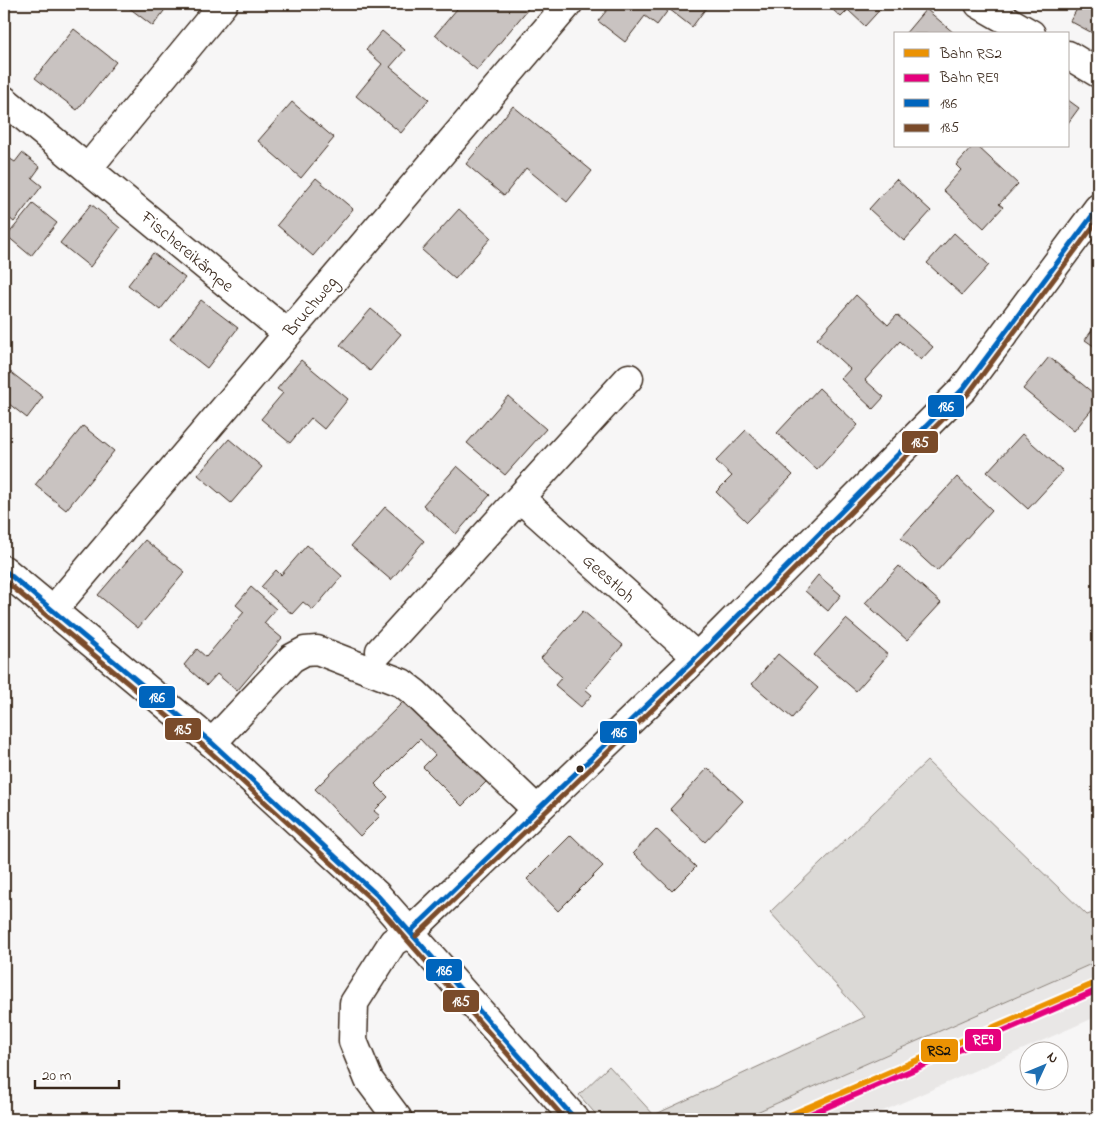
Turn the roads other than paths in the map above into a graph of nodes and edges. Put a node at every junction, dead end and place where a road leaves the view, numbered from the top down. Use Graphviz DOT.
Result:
graph roads {
  1 [pos="222,4"];
  2 [pos="568,4"];
  3 [pos="979,4"];
  4 [pos="1028,32"];
  5 [pos="1070,57"];
  6 [pos="1098,73"];
  7 [pos="4,100"];
  8 [pos="88,168"];
  9 [pos="1098,208"];
  10 [pos="288,333"];
  11 [pos="629,378"];
  12 [pos="521,499"];
  13 [pos="4,570"];
  14 [pos="53,610"];
  15 [pos="380,651"];
  16 [pos="697,657"];
  17 [pos="212,743"];
  18 [pos="537,810"];
  19 [pos="411,931"];
  20 [pos="398,1119"];
  21 [pos="575,1119"];
  1 -- 8 [label="street"];
  2 -- 10 [label="street, Bruchweg"];
  3 -- 4 [label="street"];
  5 -- 6 [label="street"];
  7 -- 8 [label="street, Fischereikämpe"];
  8 -- 10 [label="street, Fischereikämpe"];
  9 -- 16 [label="street"];
  10 -- 14 [label="street, Bruchweg"];
  11 -- 12 [label="street"];
  12 -- 15 [label="street"];
  12 -- 16 [label="street, Geestloh"];
  13 -- 14 [label="street"];
  14 -- 17 [label="street"];
  16 -- 18 [label="street"];
  17 -- 18 [label="street"];
  17 -- 19 [label="street"];
  18 -- 19 [label="street"];
  19 -- 20 [label="street"];
  19 -- 21 [label="street"];
}
